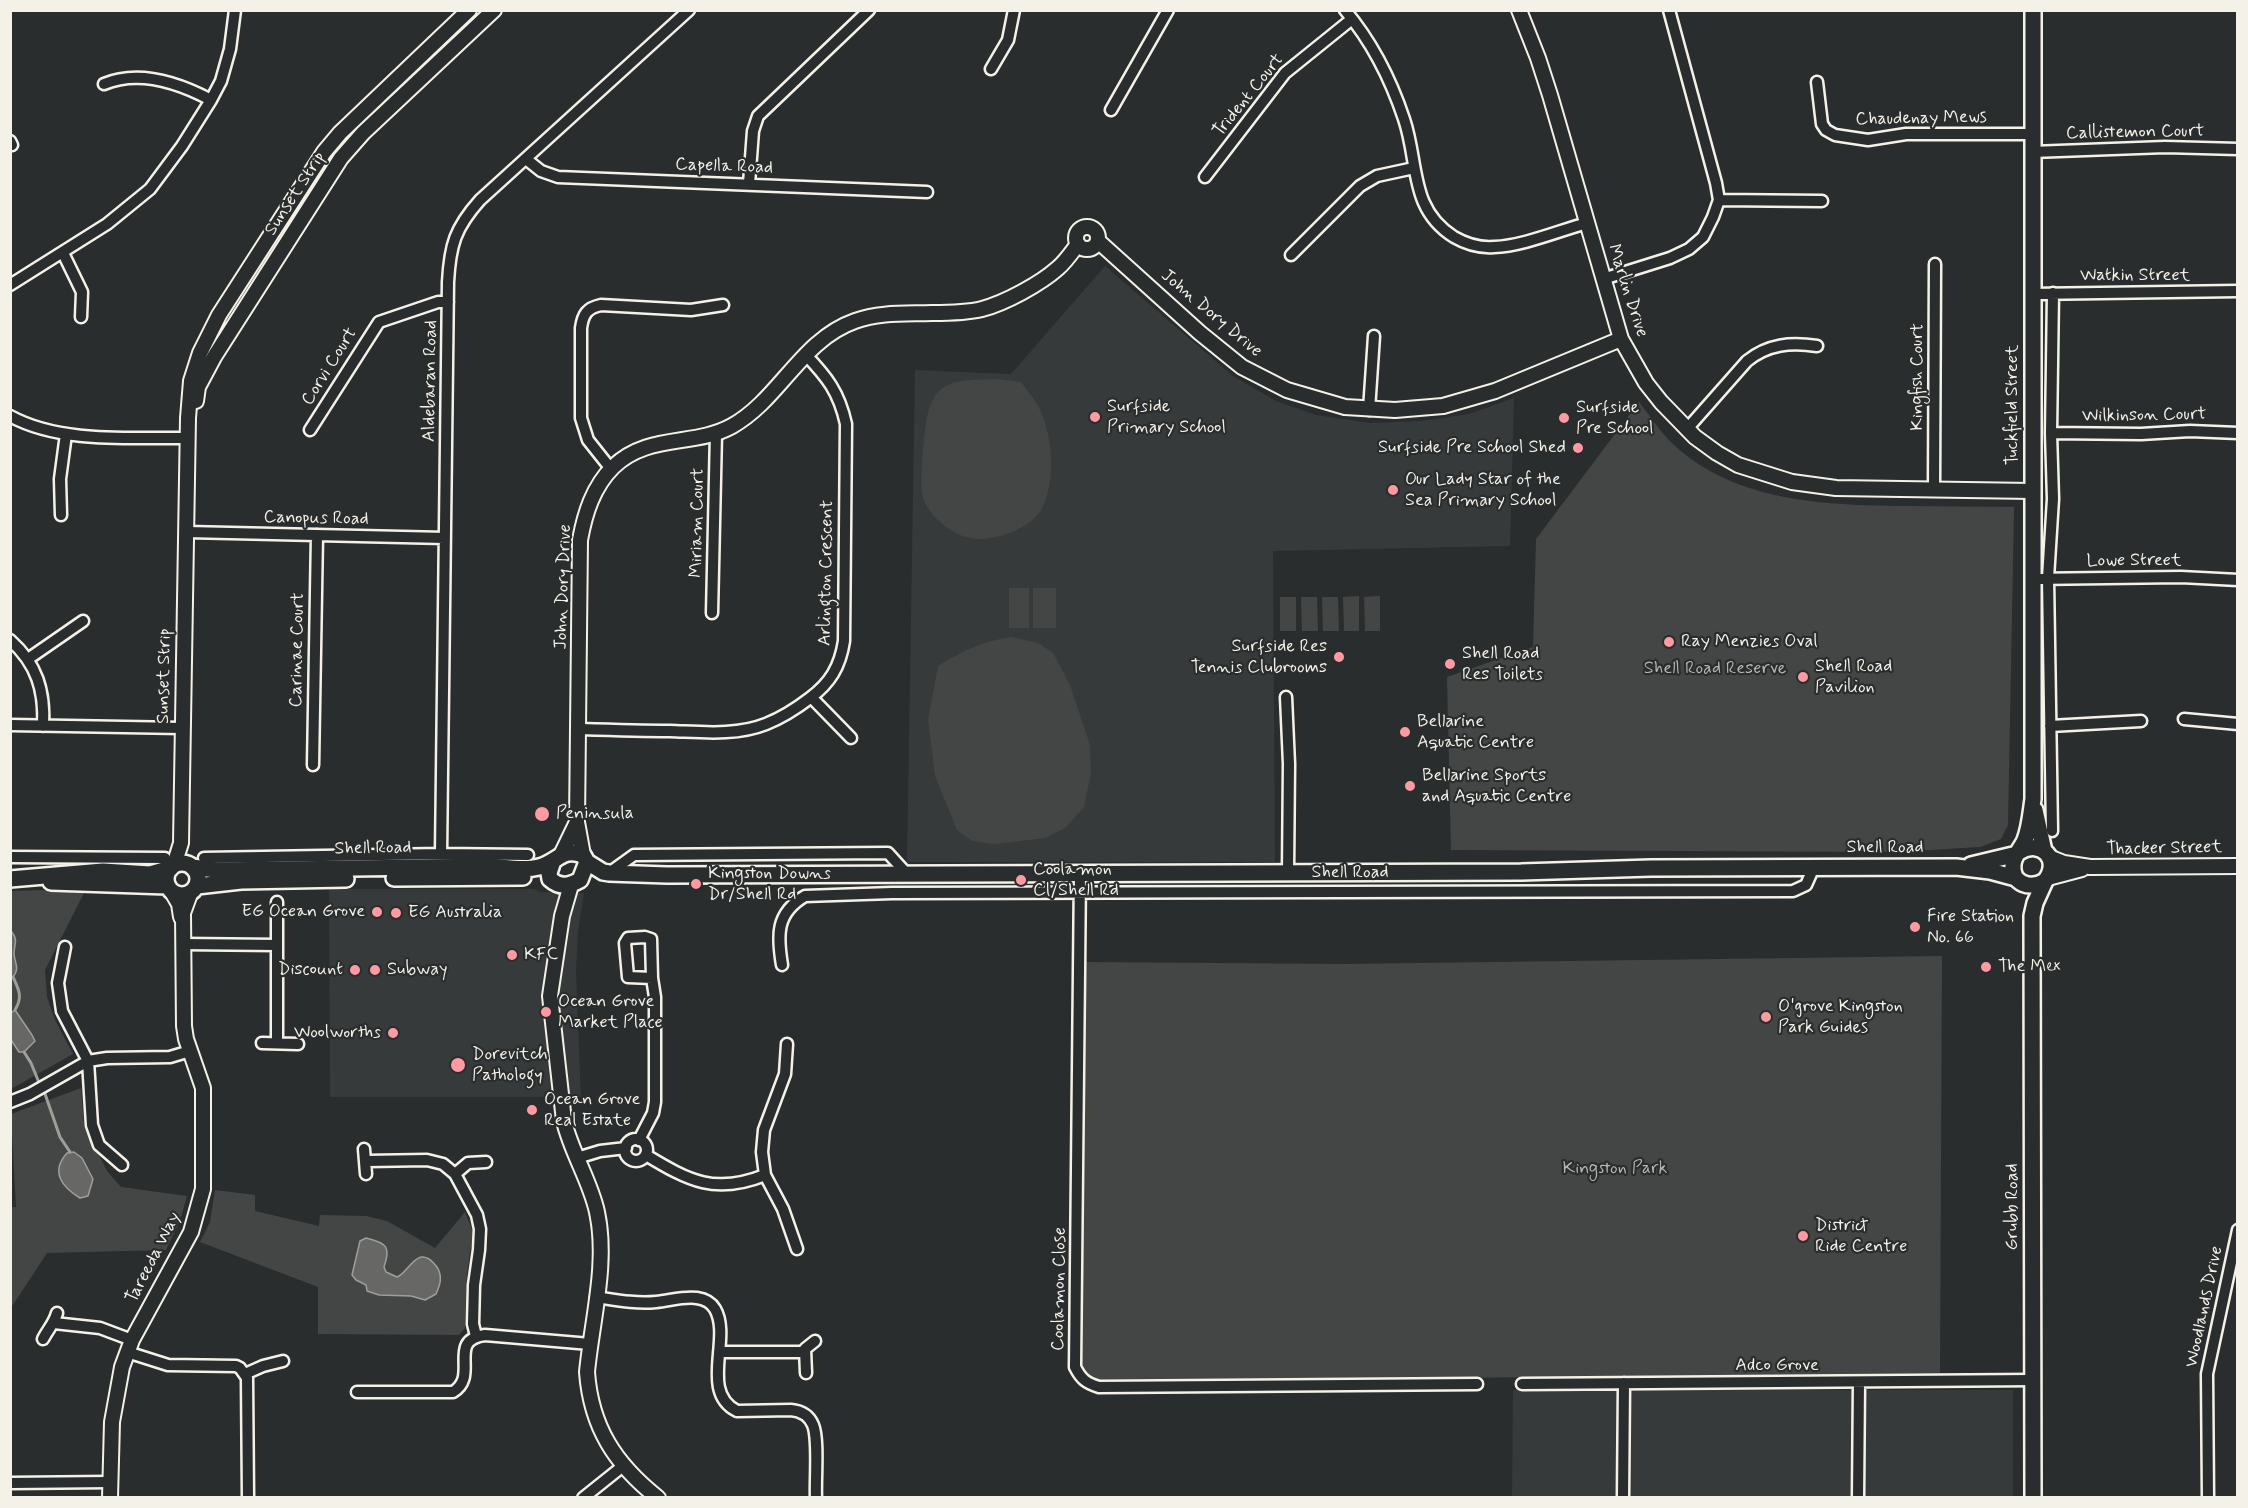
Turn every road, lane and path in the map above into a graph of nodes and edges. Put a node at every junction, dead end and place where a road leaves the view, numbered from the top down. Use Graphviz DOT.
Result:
graph roads {
  1 [pos="235,10"];
  2 [pos="469,10"];
  3 [pos="494,10"];
  4 [pos="689,10"];
  5 [pos="869,10"];
  6 [pos="1014,10"];
  7 [pos="1168,10"];
  8 [pos="1519,10"];
  9 [pos="1670,10"];
  10 [pos="2033,10"];
  11 [pos="1349,15"];
  12 [pos="992,69"];
  13 [pos="1817,82"];
  14 [pos="104,84"];
  15 [pos="211,100"];
  16 [pos="1111,110"];
  17 [pos="2032,134"];
  18 [pos="2238,148"];
  19 [pos="2032,152"];
  20 [pos="525,159"];
  21 [pos="1414,168"];
  22 [pos="1205,177"];
  23 [pos="749,184"];
  24 [pos="927,192"];
  25 [pos="1719,200"];
  26 [pos="1821,201"];
  27 [pos="1587,223"];
  28 [pos="63,253"];
  29 [pos="1291,255"];
  30 [pos="1935,264"];
  31 [pos="1603,279"];
  32 [pos="10,285"];
  33 [pos="2238,291"];
  34 [pos="2053,293"];
  35 [pos="2032,294"];
  36 [pos="448,302"];
  37 [pos="723,305"];
  38 [pos="81,317"];
  39 [pos="1374,336"];
  40 [pos="1621,339"];
  41 [pos="1817,346"];
  42 [pos="805,354"];
  43 [pos="1369,410"];
  44 [pos="10,416"];
  45 [pos="1687,429"];
  46 [pos="310,430"];
  47 [pos="716,433"];
  48 [pos="2051,433"];
  49 [pos="2238,433"];
  50 [pos="66,434"];
  51 [pos="188,438"];
  52 [pos="611,469"];
  53 [pos="1934,489"];
  54 [pos="2032,491"];
  55 [pos="61,515"];
  56 [pos="186,532"];
  57 [pos="317,535"];
  58 [pos="445,538"];
  59 [pos="2032,579"];
  60 [pos="2048,579"];
  61 [pos="2238,579"];
  62 [pos="712,614"];
  63 [pos="83,621"];
  64 [pos="10,640"];
  65 [pos="28,658"];
  66 [pos="811,697"];
  67 [pos="1286,697"];
  68 [pos="2184,719"];
  69 [pos="2141,721"];
  70 [pos="2238,723"];
  71 [pos="10,725"];
  72 [pos="44,726"];
  73 [pos="2050,726"];
  74 [pos="182,728"];
  75 [pos="578,729"];
  76 [pos="851,738"];
  77 [pos="313,765"];
  78 [pos="2033,799"];
  79 [pos="577,822"];
  80 [pos="2052,831"];
  81 [pos="2018,853"];
  82 [pos="441,854"];
  83 [pos="2046,854"];
  84 [pos="528,855"];
  85 [pos="10,857"];
  86 [pos="557,858"];
  87 [pos="585,859"];
  88 [pos="182,863"];
  89 [pos="2238,866"];
  90 [pos="1814,867"];
  91 [pos="1956,867"];
  92 [pos="2090,867"];
  93 [pos="1080,872"];
  94 [pos="1288,872"];
  95 [pos="609,873"];
  96 [pos="340,874"];
  97 [pos="900,874"];
  98 [pos="667,875"];
  99 [pos="16,879"];
  100 [pos="2019,880"];
  101 [pos="2046,880"];
  102 [pos="552,881"];
  103 [pos="575,883"];
  104 [pos="170,889"];
  105 [pos="193,890"];
  106 [pos="892,893"];
  107 [pos="1081,894"];
  108 [pos="277,902"];
  109 [pos="562,915"];
  110 [pos="2032,916"];
  111 [pos="182,925"];
  112 [pos="183,944"];
  113 [pos="277,945"];
  114 [pos="65,947"];
  115 [pos="782,965"];
  116 [pos="652,978"];
  117 [pos="262,1043"];
  118 [pos="277,1043"];
  119 [pos="298,1044"];
  120 [pos="787,1044"];
  121 [pos="190,1051"];
  122 [pos="88,1061"];
  123 [pos="10,1102"];
  124 [pos="639,1140"];
  125 [pos="626,1148"];
  126 [pos="364,1149"];
  127 [pos="646,1155"];
  128 [pos="578,1158"];
  129 [pos="367,1161"];
  130 [pos="486,1162"];
  131 [pos="122,1165"];
  132 [pos="366,1174"];
  133 [pos="455,1174"];
  134 [pos="765,1175"];
  135 [pos="2237,1233"];
  136 [pos="797,1249"];
  137 [pos="596,1297"];
  138 [pos="476,1336"];
  139 [pos="43,1339"];
  140 [pos="815,1341"];
  141 [pos="590,1344"];
  142 [pos="129,1346"];
  143 [pos="719,1352"];
  144 [pos="805,1352"];
  145 [pos="283,1361"];
  146 [pos="806,1373"];
  147 [pos="245,1374"];
  148 [pos="2033,1380"];
  149 [pos="1859,1382"];
  150 [pos="1624,1383"];
  151 [pos="1477,1384"];
  152 [pos="1522,1384"];
  153 [pos="357,1392"];
  154 [pos="623,1466"];
  155 [pos="10,1482"];
  156 [pos="110,1482"];
  157 [pos="110,1497"];
  158 [pos="248,1497"];
  159 [pos="583,1497"];
  160 [pos="658,1497"];
  161 [pos="816,1497"];
  162 [pos="1623,1497"];
  163 [pos="1858,1497"];
  164 [pos="2033,1497"];
  165 [pos="2208,1497"];
  1 -- 15 [label="street"];
  2 -- 51 [label="street, Sunset Strip"];
  3 -- 51 [label="street, Sunset Strip"];
  4 -- 20 [label="street, Aldebaran Road"];
  5 -- 23 [label="street"];
  6 -- 12 [label="street"];
  7 -- 16 [label="street"];
  8 -- 27 [label="street, Marlin Drive"];
  9 -- 25 [label="street"];
  10 -- 17 [label="main road, Tuckfield Street"];
  11 -- 21 [label="street"];
  11 -- 22 [label="street, Trident Court"];
  13 -- 17 [label="street, Chaudenay Mews"];
  14 -- 15 [label="street"];
  15 -- 28 [label="street"];
  17 -- 19 [label="main road, Tuckfield Street"];
  18 -- 19 [label="street, Callistemon Court"];
  19 -- 35 [label="main road, Tuckfield Street"];
  20 -- 23 [label="street, Capella Road"];
  20 -- 36 [label="street, Aldebaran Road"];
  21 -- 27 [label="street"];
  21 -- 29 [label="street"];
  23 -- 24 [label="street, Capella Road"];
  25 -- 26 [label="street"];
  25 -- 31 [label="street"];
  27 -- 31 [label="street, Marlin Drive"];
  28 -- 32 [label="street"];
  28 -- 38 [label="street"];
  30 -- 53 [label="street, Kingfish Court"];
  31 -- 40 [label="street, Marlin Drive"];
  33 -- 34 [label="street, Watkin Street"];
  34 -- 35 [label="street, Watkin Street"];
  34 -- 48 [label="street"];
  35 -- 54 [label="main road, Tuckfield Street"];
  36 -- 46 [label="street, Corvi Court"];
  36 -- 58 [label="street, Aldebaran Road"];
  37 -- 52 [label="street"];
  39 -- 43 [label="street"];
  40 -- 43 [label="street, John Dory Drive"];
  40 -- 45 [label="street, Marlin Drive"];
  41 -- 45 [label="street"];
  42 -- 43 [label="street, John Dory Drive"];
  42 -- 47 [label="street, John Dory Drive"];
  42 -- 66 [label="street, Arlington Crescent"];
  44 -- 50 [label="street"];
  45 -- 53 [label="street, Marlin Drive"];
  47 -- 52 [label="street, John Dory Drive"];
  47 -- 62 [label="street, Miriam Court"];
  48 -- 49 [label="street, Wilkinson Court"];
  48 -- 60 [label="street"];
  50 -- 51 [label="street"];
  50 -- 55 [label="street"];
  51 -- 56 [label="street, Sunset Strip"];
  52 -- 75 [label="street, John Dory Drive"];
  53 -- 54 [label="street, Marlin Drive"];
  54 -- 59 [label="main road, Tuckfield Street"];
  56 -- 57 [label="street, Canopus Road"];
  56 -- 74 [label="street, Sunset Strip"];
  57 -- 58 [label="street, Canopus Road"];
  57 -- 77 [label="street, Carinae Court"];
  58 -- 82 [label="street, Aldebaran Road"];
  59 -- 60 [label="street, Lowe Street"];
  59 -- 78 [label="main road, Tuckfield Street"];
  60 -- 61 [label="street, Lowe Street"];
  60 -- 73 [label="street"];
  63 -- 65 [label="street"];
  64 -- 65 [label="street"];
  65 -- 72 [label="street"];
  66 -- 75 [label="street, Arlington Crescent"];
  66 -- 76 [label="street"];
  67 -- 94 [label="street"];
  68 -- 70 [label="street"];
  69 -- 73 [label="street"];
  71 -- 72 [label="street"];
  72 -- 74 [label="street"];
  73 -- 80 [label="street"];
  74 -- 88 [label="street, Sunset Strip"];
  75 -- 79 [label="street, John Dory Drive"];
  78 -- 81 [label="main road, Tuckfield Street"];
  78 -- 83 [label="main road, Tuckfield Street"];
  79 -- 86 [label="street, John Dory Drive"];
  79 -- 87 [label="street, John Dory Drive"];
  81 -- 83 [label="main road"];
  81 -- 91 [label="main road, Shell Road"];
  81 -- 100 [label="main road"];
  82 -- 84 [label="street, Shell Road"];
  82 -- 88 [label="street, Shell Road"];
  83 -- 92 [label="street, Thacker Street"];
  83 -- 101 [label="main road"];
  85 -- 88 [label="street, Shell Road"];
  86 -- 87 [label="main road, Shell Road"];
  86 -- 96 [label="main road, Shell Road"];
  86 -- 102 [label="main road"];
  87 -- 95 [label="main road, Shell Road"];
  87 -- 103 [label="main road"];
  88 -- 96 [label="main road, Shell Road"];
  88 -- 99 [label="main road, Shell Road"];
  88 -- 104 [label="main road"];
  88 -- 105 [label="main road"];
  89 -- 92 [label="street, Thacker Street"];
  90 -- 91 [label="main road, Shell Road"];
  90 -- 94 [label="main road, Shell Road"];
  90 -- 107 [label="street, Shell Road"];
  91 -- 100 [label="main road, Shell Road"];
  92 -- 101 [label="street, Thacker Street"];
  93 -- 94 [label="main road, Shell Road"];
  93 -- 97 [label="main road, Shell Road"];
  93 -- 107 [label="street, Coolamon Close"];
  95 -- 97 [label="street"];
  95 -- 98 [label="main road, Shell Road"];
  96 -- 102 [label="main road, Shell Road"];
  96 -- 105 [label="main road, Shell Road"];
  97 -- 98 [label="main road, Shell Road"];
  97 -- 106 [label="street"];
  98 -- 103 [label="main road, Shell Road"];
  99 -- 104 [label="main road, Shell Road"];
  100 -- 101 [label="main road"];
  100 -- 110 [label="main road, Grubb Road"];
  101 -- 110 [label="main road, Grubb Road"];
  102 -- 103 [label="main road, Shell Road"];
  102 -- 109 [label="street"];
  103 -- 109 [label="street"];
  104 -- 105 [label="main road"];
  104 -- 111 [label="street, Tareeda Way"];
  105 -- 111 [label="street, Tareeda Way"];
  106 -- 107 [label="street, Shell Road"];
  106 -- 115 [label="street, Shell Road"];
  107 -- 151 [label="street, Coolamon Close"];
  108 -- 113 [label="street"];
  109 -- 128 [label="street"];
  110 -- 148 [label="main road, Grubb Road"];
  111 -- 112 [label="street, Tareeda Way"];
  112 -- 113 [label="street"];
  112 -- 121 [label="street, Tareeda Way"];
  113 -- 118 [label="street"];
  114 -- 122 [label="street"];
  116 -- 124 [label="street"];
  117 -- 118 [label="street"];
  118 -- 119 [label="street"];
  120 -- 134 [label="street"];
  121 -- 122 [label="street"];
  121 -- 142 [label="street, Tareeda Way"];
  122 -- 123 [label="street"];
  122 -- 131 [label="street"];
  124 -- 125 [label="street"];
  124 -- 127 [label="street"];
  125 -- 127 [label="street"];
  125 -- 128 [label="street"];
  126 -- 129 [label="street"];
  127 -- 134 [label="street"];
  128 -- 137 [label="street"];
  129 -- 132 [label="street"];
  129 -- 133 [label="street"];
  130 -- 133 [label="street"];
  133 -- 138 [label="street"];
  134 -- 136 [label="street"];
  135 -- 165 [label="street, Woodlands Drive"];
  137 -- 141 [label="street"];
  137 -- 143 [label="street"];
  138 -- 141 [label="street"];
  138 -- 153 [label="street"];
  139 -- 142 [label="street"];
  140 -- 144 [label="street"];
  141 -- 154 [label="street"];
  142 -- 147 [label="street"];
  142 -- 156 [label="street, Tareeda Way"];
  143 -- 144 [label="street"];
  143 -- 161 [label="street"];
  144 -- 146 [label="street"];
  145 -- 147 [label="street"];
  147 -- 158 [label="street"];
  148 -- 149 [label="street, Adco Grove"];
  148 -- 164 [label="main road, Grubb Road"];
  149 -- 150 [label="street, Adco Grove"];
  149 -- 163 [label="street"];
  150 -- 152 [label="street, Adco Grove"];
  150 -- 162 [label="street"];
  154 -- 159 [label="street"];
  154 -- 160 [label="street"];
  155 -- 156 [label="street"];
  156 -- 157 [label="street, Tareeda Way"];
}
